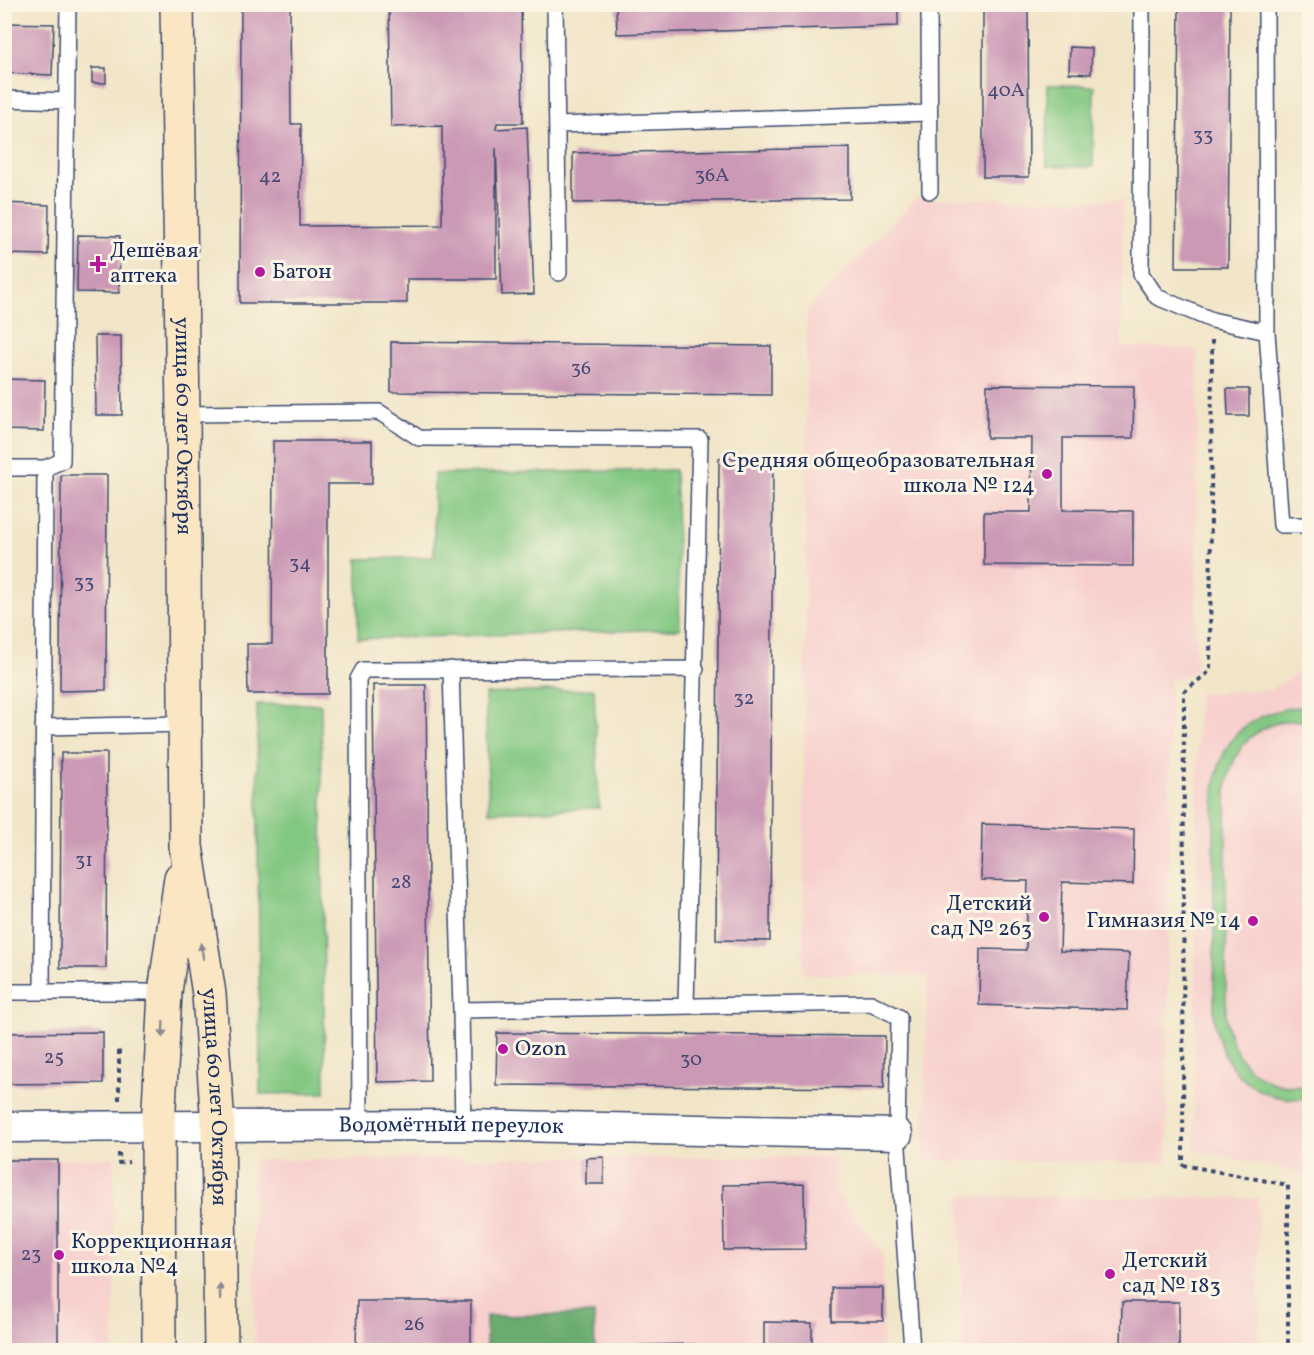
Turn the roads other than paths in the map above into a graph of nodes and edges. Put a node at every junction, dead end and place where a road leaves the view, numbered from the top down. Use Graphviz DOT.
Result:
graph roads {
  1 [pos="68,4"];
  2 [pos="177,4"];
  3 [pos="555,4"];
  4 [pos="930,4"];
  5 [pos="1142,4"];
  6 [pos="1266,4"];
  7 [pos="4,99"];
  8 [pos="67,101"];
  9 [pos="929,113"];
  10 [pos="556,125"];
  11 [pos="930,191"];
  12 [pos="559,273"];
  13 [pos="1267,332"];
  14 [pos="183,414"];
  15 [pos="4,468"];
  16 [pos="45,468"];
  17 [pos="1310,525"];
  18 [pos="451,669"];
  19 [pos="696,669"];
  20 [pos="185,724"];
  21 [pos="43,727"];
  22 [pos="186,846"];
  23 [pos="42,991"];
  24 [pos="4,992"];
  25 [pos="165,992"];
  26 [pos="686,1005"];
  27 [pos="461,1010"];
  28 [pos="360,1125"];
  29 [pos="463,1125"];
  30 [pos="158,1126"];
  31 [pos="218,1126"];
  32 [pos="4,1127"];
  33 [pos="897,1134"];
  34 [pos="159,1350"];
  35 [pos="221,1350"];
  36 [pos="912,1350"];
  1 -- 8 [label="lane"];
  2 -- 14 [label="main road, улица 60 лет Октября"];
  3 -- 10 [label="lane"];
  4 -- 9 [label="lane"];
  5 -- 13 [label="lane"];
  6 -- 13 [label="lane"];
  7 -- 8 [label="lane"];
  8 -- 16 [label="lane"];
  9 -- 10 [label="lane"];
  9 -- 11 [label="lane"];
  10 -- 12 [label="lane"];
  13 -- 17 [label="lane"];
  14 -- 19 [label="lane"];
  14 -- 20 [label="main road, улица 60 лет Октября"];
  15 -- 16 [label="lane"];
  16 -- 21 [label="lane"];
  18 -- 19 [label="lane"];
  18 -- 27 [label="lane"];
  18 -- 28 [label="lane"];
  19 -- 26 [label="lane"];
  20 -- 21 [label="lane"];
  20 -- 22 [label="main road, улица 60 лет Октября"];
  21 -- 23 [label="lane"];
  22 -- 25 [label="main road, улица 60 лет Октября"];
  31 -- 22 [label="main road, улица 60 лет Октября, one-way"];
  23 -- 24 [label="lane"];
  23 -- 25 [label="lane"];
  25 -- 30 [label="main road, улица 60 лет Октября, one-way"];
  26 -- 27 [label="lane"];
  26 -- 33 [label="lane"];
  27 -- 29 [label="lane"];
  28 -- 29 [label="street, Водомётный переулок"];
  28 -- 31 [label="street, Водомётный переулок"];
  29 -- 33 [label="street, Водомётный переулок"];
  30 -- 31 [label="street, Водомётный переулок"];
  30 -- 32 [label="street, Водомётный переулок"];
  30 -- 34 [label="main road, улица 60 лет Октября"];
  35 -- 31 [label="main road, улица 60 лет Октября, one-way"];
  33 -- 36 [label="lane"];
}
